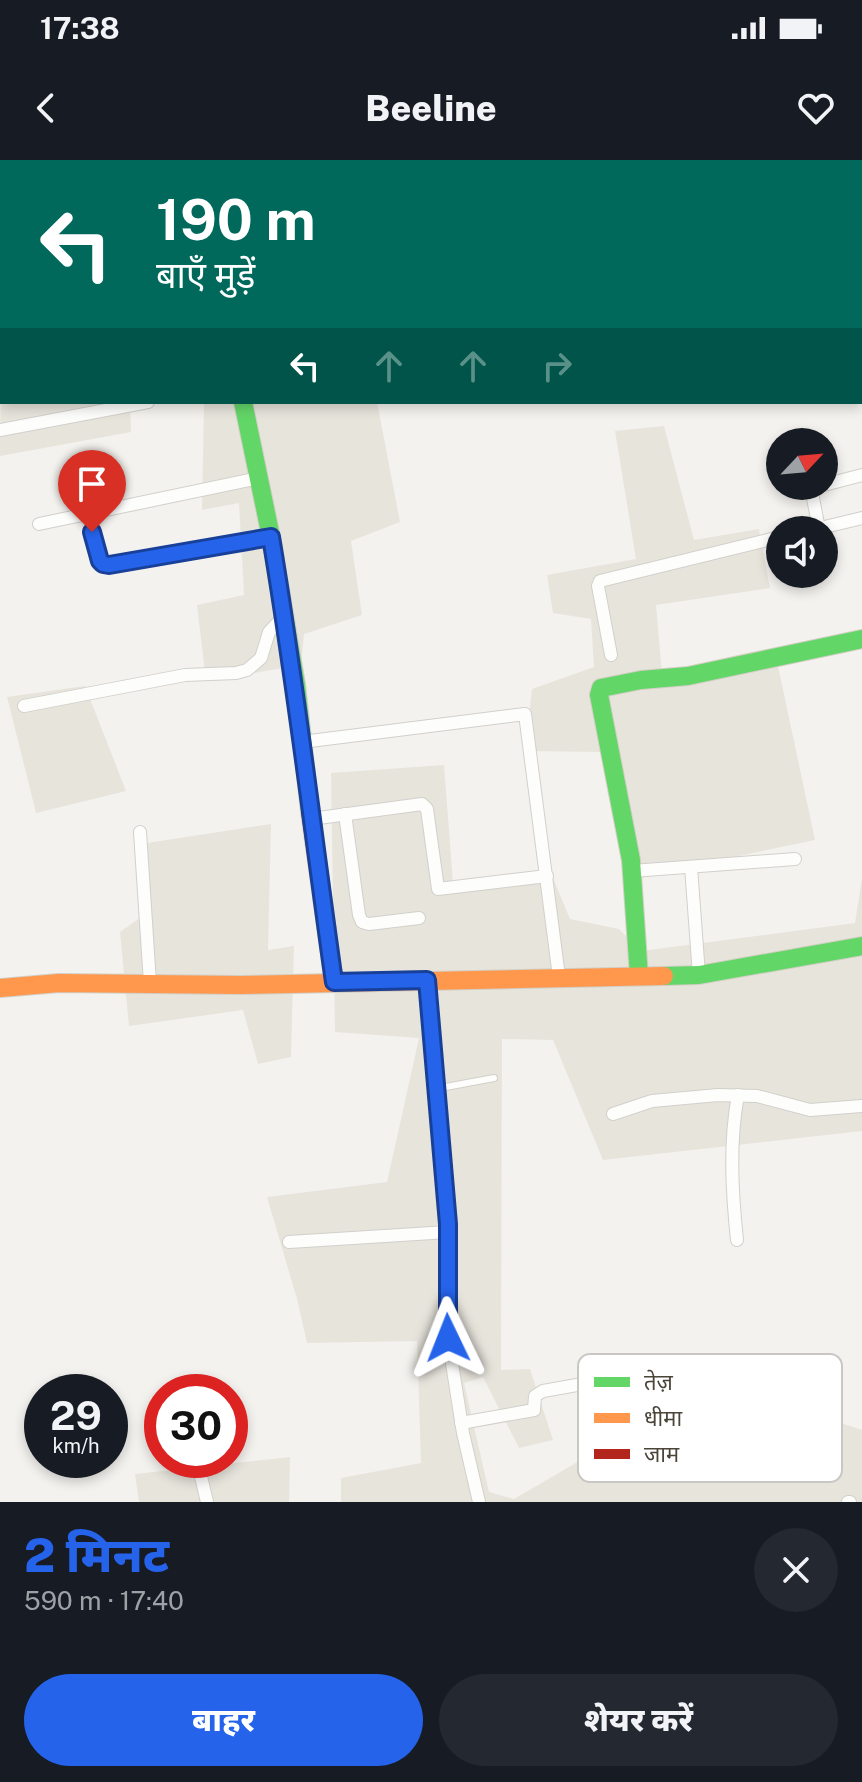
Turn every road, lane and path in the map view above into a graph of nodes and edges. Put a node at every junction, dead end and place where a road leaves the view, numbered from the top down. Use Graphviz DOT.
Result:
graph roads {
  1 [pos="117,404"];
  2 [pos="243,404"];
  3 [pos="0,430"];
  4 [pos="862,475"];
  5 [pos="259,478"];
  6 [pos="838,481"];
  7 [pos="90,513"];
  8 [pos="862,518"];
  9 [pos="39,524"];
  10 [pos="838,524"];
  11 [pos="271,537"];
  12 [pos="766,540"];
  13 [pos="284,616"];
  14 [pos="862,639"];
  15 [pos="611,655"];
  16 [pos="24,706"];
  17 [pos="302,742"];
  18 [pos="345,814"];
  19 [pos="311,819"];
  20 [pos="140,832"];
  21 [pos="795,859"];
  22 [pos="691,867"];
  23 [pos="632,871"];
  24 [pos="547,876"];
  25 [pos="419,918"];
  26 [pos="862,946"];
  27 [pos="699,975"];
  28 [pos="639,976"];
  29 [pos="559,977"];
  30 [pos="427,980"];
  31 [pos="334,982"];
  32 [pos="150,983"];
  33 [pos="0,988"];
  34 [pos="494,1078"];
  35 [pos="435,1089"];
  36 [pos="738,1095"];
  37 [pos="862,1106"];
  38 [pos="613,1114"];
  39 [pos="448,1232"];
  40 [pos="737,1240"];
  41 [pos="289,1242"];
  42 [pos="578,1385"];
  43 [pos="461,1423"];
  44 [pos="201,1478"];
  45 [pos="207,1502"];
  46 [pos="479,1502"];
  1 -- 3 [label="street"];
  2 -- 5 [label="street"];
  4 -- 6 [label="street"];
  5 -- 7 [label="street"];
  5 -- 11 [label="street"];
  7 -- 9 [label="street"];
  7 -- 11 [label="street"];
  8 -- 10 [label="street"];
  11 -- 13 [label="street"];
  12 -- 15 [label="street"];
  13 -- 16 [label="street"];
  13 -- 17 [label="street"];
  14 -- 23 [label="street"];
  17 -- 19 [label="street"];
  17 -- 24 [label="street"];
  18 -- 19 [label="street"];
  18 -- 24 [label="street"];
  18 -- 25 [label="street"];
  19 -- 31 [label="street"];
  20 -- 32 [label="street"];
  21 -- 22 [label="street"];
  22 -- 23 [label="street"];
  22 -- 27 [label="street"];
  23 -- 28 [label="street"];
  24 -- 29 [label="street"];
  26 -- 27 [label="street"];
  27 -- 28 [label="street"];
  28 -- 29 [label="street"];
  29 -- 30 [label="street"];
  30 -- 31 [label="street"];
  30 -- 35 [label="street"];
  31 -- 32 [label="street"];
  32 -- 33 [label="street"];
  34 -- 35 [label="lane"];
  35 -- 39 [label="street"];
  36 -- 37 [label="street"];
  36 -- 38 [label="street"];
  36 -- 40 [label="street"];
  39 -- 41 [label="street"];
  39 -- 43 [label="street"];
  42 -- 43 [label="street"];
  43 -- 46 [label="street"];
  44 -- 45 [label="street"];
}
